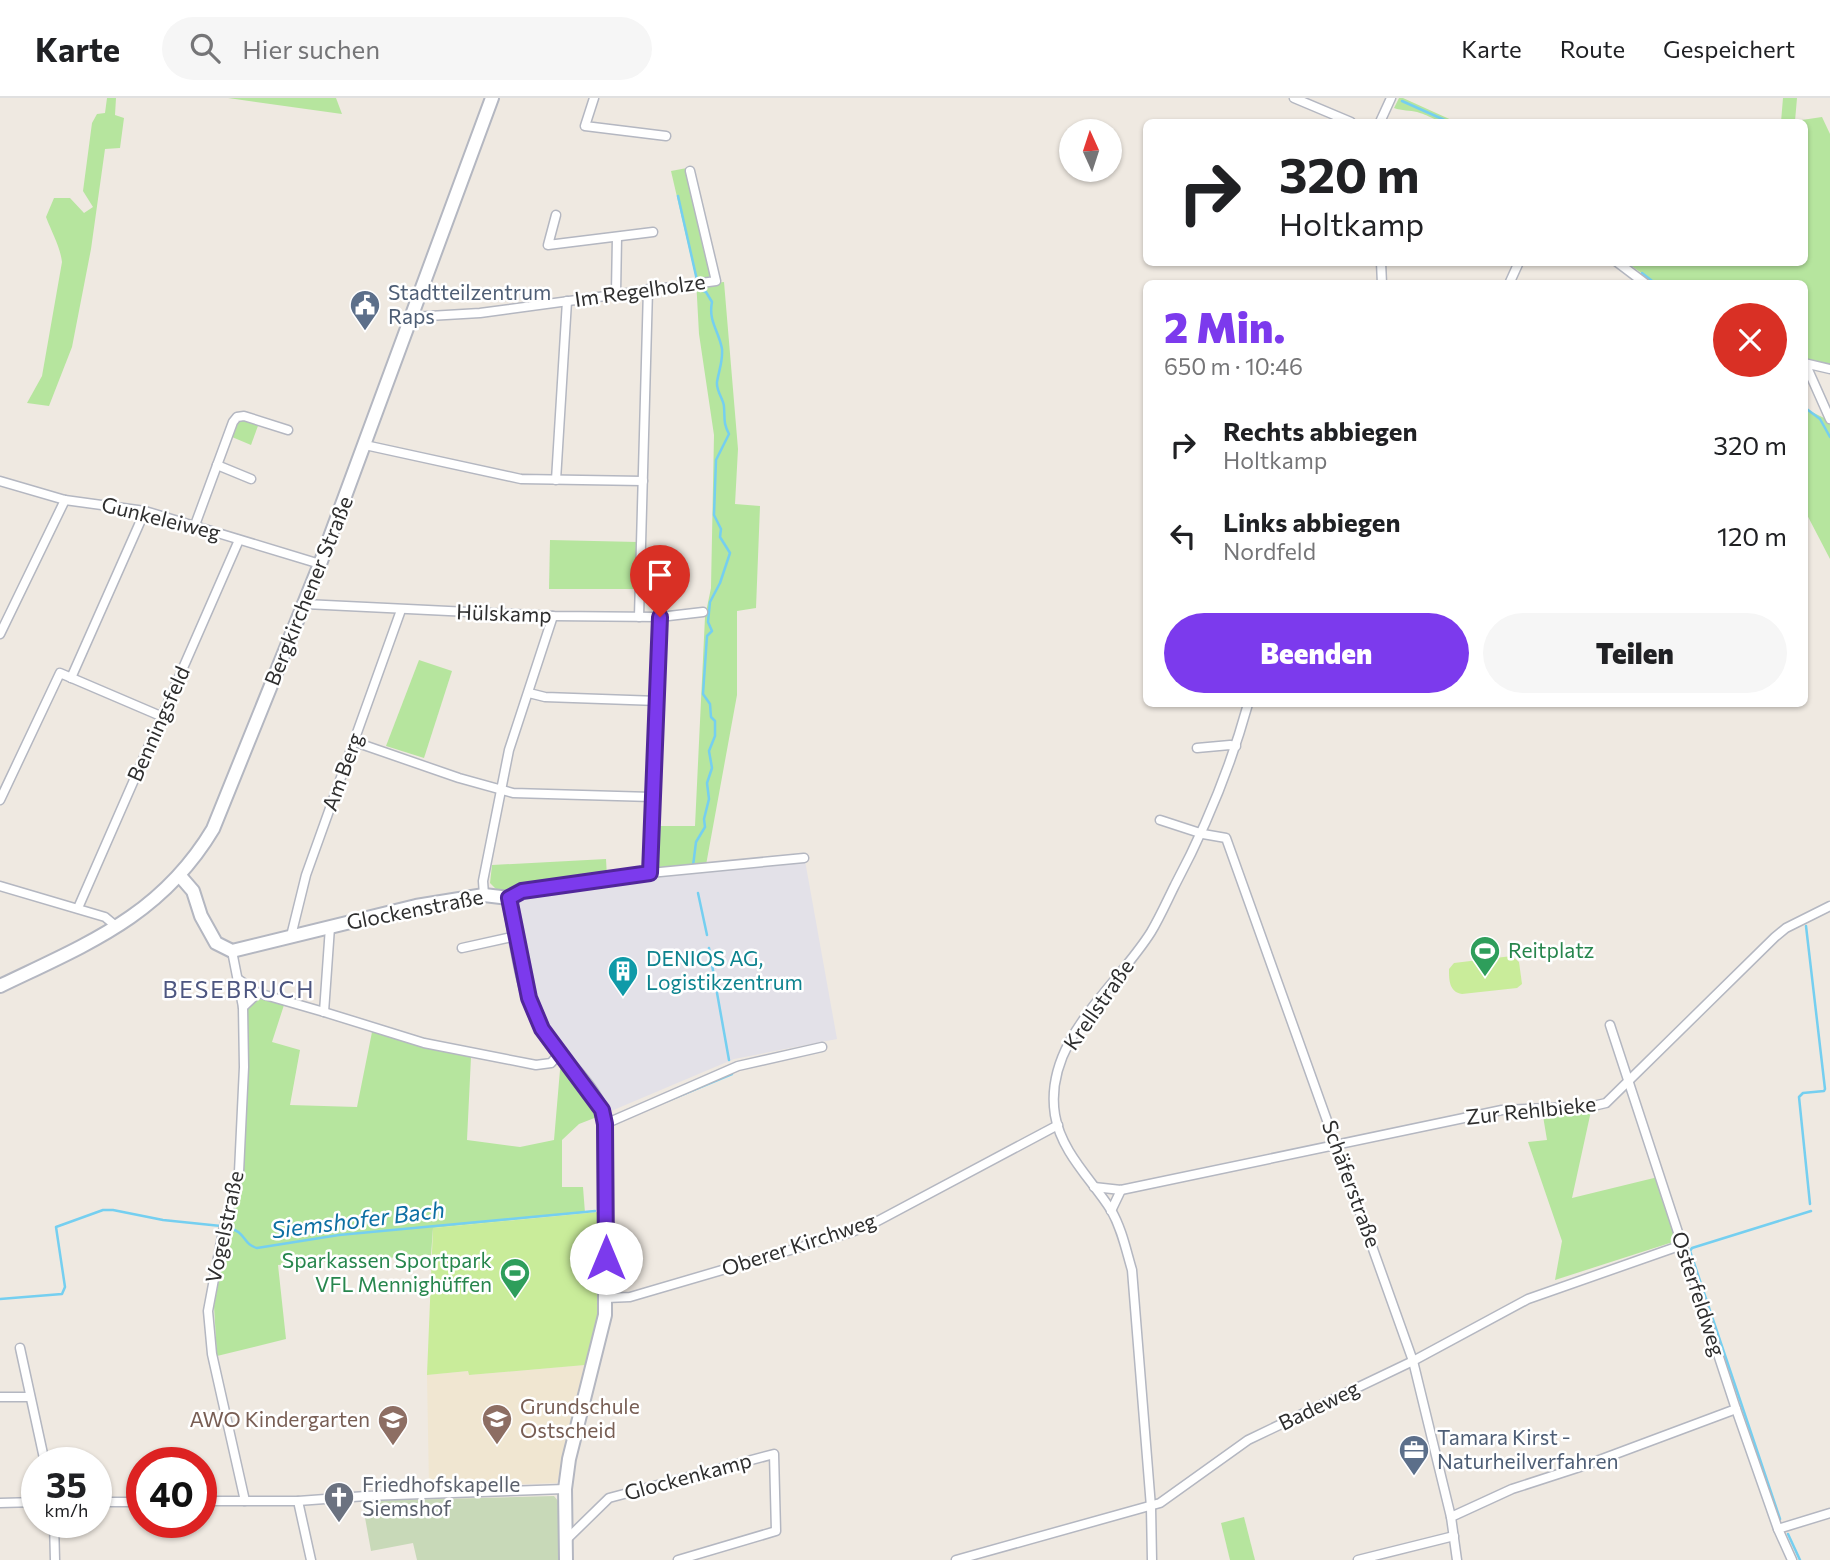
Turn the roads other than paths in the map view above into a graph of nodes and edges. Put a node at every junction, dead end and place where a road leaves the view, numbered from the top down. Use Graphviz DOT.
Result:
graph roads {
  1 [pos="492,98"];
  2 [pos="594,98"];
  3 [pos="1294,98"];
  4 [pos="1391,98"];
  5 [pos="1344,119"];
  6 [pos="1381,119"];
  7 [pos="666,136"];
  8 [pos="690,171"];
  9 [pos="556,215"];
  10 [pos="653,232"];
  11 [pos="617,237"];
  12 [pos="1622,266"];
  13 [pos="1641,280"];
  14 [pos="648,289"];
  15 [pos="616,293"];
  16 [pos="567,301"];
  17 [pos="412,317"];
  18 [pos="1808,364"];
  19 [pos="1830,369"];
  20 [pos="1808,370"];
  21 [pos="1830,419"];
  22 [pos="288,430"];
  23 [pos="365,445"];
  24 [pos="217,465"];
  25 [pos="250,479"];
  26 [pos="556,480"];
  27 [pos="0,481"];
  28 [pos="643,481"];
  29 [pos="65,500"];
  30 [pos="145,511"];
  31 [pos="195,525"];
  32 [pos="239,540"];
  33 [pos="320,564"];
  34 [pos="305,604"];
  35 [pos="401,610"];
  36 [pos="703,612"];
  37 [pos="553,616"];
  38 [pos="639,617"];
  39 [pos="660,617"];
  40 [pos="0,634"];
  41 [pos="71,678"];
  42 [pos="529,693"];
  43 [pos="658,701"];
  44 [pos="1247,707"];
  45 [pos="163,717"];
  46 [pos="355,742"];
  47 [pos="1236,746"];
  48 [pos="1197,748"];
  49 [pos="501,789"];
  50 [pos="652,797"];
  51 [pos="0,800"];
  52 [pos="1160,820"];
  53 [pos="1203,834"];
  54 [pos="804,858"];
  55 [pos="650,873"];
  56 [pos="180,876"];
  57 [pos="0,886"];
  58 [pos="484,895"];
  59 [pos="509,898"];
  60 [pos="1830,906"];
  61 [pos="78,908"];
  62 [pos="117,927"];
  63 [pos="330,927"];
  64 [pos="291,936"];
  65 [pos="516,936"];
  66 [pos="462,948"];
  67 [pos="232,951"];
  68 [pos="238,979"];
  69 [pos="0,986"];
  70 [pos="258,993"];
  71 [pos="243,1007"];
  72 [pos="324,1012"];
  73 [pos="1610,1025"];
  74 [pos="822,1047"];
  75 [pos="559,1054"];
  76 [pos="1629,1082"];
  77 [pos="605,1124"];
  78 [pos="1058,1125"];
  79 [pos="1337,1144"];
  80 [pos="1094,1186"];
  81 [pos="1121,1189"];
  82 [pos="1111,1211"];
  83 [pos="1682,1245"];
  84 [pos="606,1298"];
  85 [pos="20,1348"];
  86 [pos="1413,1361"];
  87 [pos="0,1397"];
  88 [pos="30,1397"];
  89 [pos="1736,1409"];
  90 [pos="41,1447"];
  91 [pos="565,1489"];
  92 [pos="217,1501"];
  93 [pos="245,1501"];
  94 [pos="299,1501"];
  95 [pos="21,1502"];
  96 [pos="0,1503"];
  97 [pos="1151,1507"];
  98 [pos="1830,1513"];
  99 [pos="1451,1517"];
  100 [pos="1778,1529"];
  101 [pos="1454,1536"];
  102 [pos="54,1538"];
  103 [pos="566,1540"];
  104 [pos="993,1549"];
  105 [pos="55,1560"];
  106 [pos="311,1560"];
  107 [pos="566,1560"];
  108 [pos="678,1560"];
  109 [pos="956,1560"];
  110 [pos="996,1560"];
  111 [pos="1152,1560"];
  112 [pos="1358,1560"];
  113 [pos="1457,1560"];
  114 [pos="1792,1560"];
  1 -- 17 [label="street, Bergkirchener Straße"];
  2 -- 7 [label="street"];
  3 -- 5 [label="street"];
  4 -- 6 [label="street"];
  8 -- 14 [label="street, Im Regelholze"];
  9 -- 11 [label="street"];
  10 -- 11 [label="street"];
  11 -- 15 [label="street"];
  12 -- 13 [label="street"];
  14 -- 15 [label="street, Im Regelholze"];
  14 -- 28 [label="street"];
  15 -- 16 [label="street, Im Regelholze"];
  16 -- 17 [label="street, Im Regelholze"];
  16 -- 26 [label="street"];
  17 -- 23 [label="street, Bergkirchener Straße"];
  18 -- 19 [label="street"];
  20 -- 21 [label="street"];
  22 -- 24 [label="street"];
  23 -- 26 [label="street"];
  23 -- 33 [label="street, Bergkirchener Straße"];
  24 -- 25 [label="street"];
  24 -- 31 [label="street"];
  26 -- 28 [label="street"];
  27 -- 29 [label="street, Gunkeleiweg"];
  28 -- 38 [label="street"];
  29 -- 30 [label="street, Gunkeleiweg"];
  29 -- 40 [label="street"];
  30 -- 31 [label="street, Gunkeleiweg"];
  30 -- 41 [label="street"];
  31 -- 32 [label="street, Gunkeleiweg"];
  32 -- 33 [label="street, Gunkeleiweg"];
  32 -- 45 [label="street, Benningsfeld"];
  33 -- 34 [label="street, Bergkirchener Straße"];
  34 -- 35 [label="street, Hülskamp"];
  34 -- 56 [label="street, Bergkirchener Straße"];
  35 -- 37 [label="street, Hülskamp"];
  35 -- 46 [label="street, Am Berg"];
  36 -- 39 [label="street, Hülskamp"];
  37 -- 38 [label="street, Hülskamp"];
  37 -- 42 [label="street"];
  38 -- 39 [label="street, Hülskamp"];
  39 -- 43 [label="street"];
  41 -- 45 [label="street"];
  41 -- 51 [label="street"];
  42 -- 43 [label="street"];
  42 -- 49 [label="street"];
  43 -- 50 [label="street"];
  44 -- 47 [label="street, Krellstraße"];
  45 -- 61 [label="street, Benningsfeld"];
  46 -- 49 [label="street"];
  46 -- 64 [label="street, Am Berg"];
  47 -- 48 [label="street"];
  47 -- 53 [label="street, Krellstraße"];
  49 -- 50 [label="street"];
  49 -- 58 [label="street"];
  50 -- 55 [label="street"];
  52 -- 53 [label="street"];
  53 -- 78 [label="street, Krellstraße"];
  53 -- 79 [label="street, Schäferstraße"];
  54 -- 55 [label="street"];
  55 -- 59 [label="street"];
  56 -- 62 [label="street, Bergkirchener Straße"];
  56 -- 67 [label="street"];
  57 -- 61 [label="street"];
  58 -- 59 [label="street, Glockenstraße"];
  58 -- 63 [label="street, Glockenstraße"];
  59 -- 65 [label="street, Glockenstraße"];
  60 -- 76 [label="street, Zur Rehlbieke"];
  61 -- 62 [label="street"];
  62 -- 69 [label="street, Bergkirchener Straße"];
  63 -- 64 [label="street, Glockenstraße"];
  63 -- 72 [label="street"];
  64 -- 67 [label="street, Glockenstraße"];
  65 -- 66 [label="street"];
  65 -- 75 [label="street, Glockenstraße"];
  67 -- 68 [label="street, Vogelstraße"];
  68 -- 70 [label="street"];
  68 -- 71 [label="street, Vogelstraße"];
  70 -- 71 [label="street"];
  70 -- 72 [label="street"];
  71 -- 93 [label="street, Vogelstraße"];
  72 -- 75 [label="street"];
  73 -- 76 [label="street, Osterfeldweg"];
  74 -- 77 [label="street"];
  75 -- 77 [label="street, Glockenstraße"];
  76 -- 79 [label="street, Zur Rehlbieke"];
  76 -- 83 [label="street, Osterfeldweg"];
  77 -- 84 [label="street, Glockenstraße"];
  78 -- 80 [label="street, Krellstraße"];
  78 -- 84 [label="street, Oberer Kirchweg"];
  79 -- 81 [label="street, Zur Rehlbieke"];
  79 -- 86 [label="street, Schäferstraße"];
  80 -- 81 [label="street, Zur Rehlbieke"];
  80 -- 82 [label="street, Krellstraße"];
  81 -- 82 [label="street"];
  82 -- 97 [label="street, Krellstraße"];
  83 -- 86 [label="street, Badeweg"];
  83 -- 89 [label="street, Osterfeldweg"];
  84 -- 91 [label="street, Glockenstraße"];
  85 -- 88 [label="street"];
  86 -- 97 [label="street, Badeweg"];
  86 -- 99 [label="street, Schäferstraße"];
  87 -- 88 [label="street"];
  88 -- 90 [label="street"];
  89 -- 99 [label="street"];
  89 -- 100 [label="street, Osterfeldweg"];
  91 -- 94 [label="street"];
  91 -- 103 [label="street, Glockenstraße"];
  92 -- 93 [label="street"];
  93 -- 94 [label="street"];
  94 -- 106 [label="street"];
  95 -- 96 [label="street"];
  97 -- 104 [label="street, Badeweg"];
  97 -- 111 [label="street, Krellstraße"];
  98 -- 100 [label="street"];
  99 -- 101 [label="street, Schäferstraße"];
  100 -- 114 [label="street, Osterfeldweg"];
  101 -- 112 [label="street"];
  101 -- 113 [label="street, Schäferstraße"];
  102 -- 105 [label="street"];
  103 -- 107 [label="street, Glockenstraße"];
  103 -- 108 [label="street, Glockenkamp"];
  104 -- 109 [label="street, Badeweg"];
  104 -- 110 [label="street"];
}
